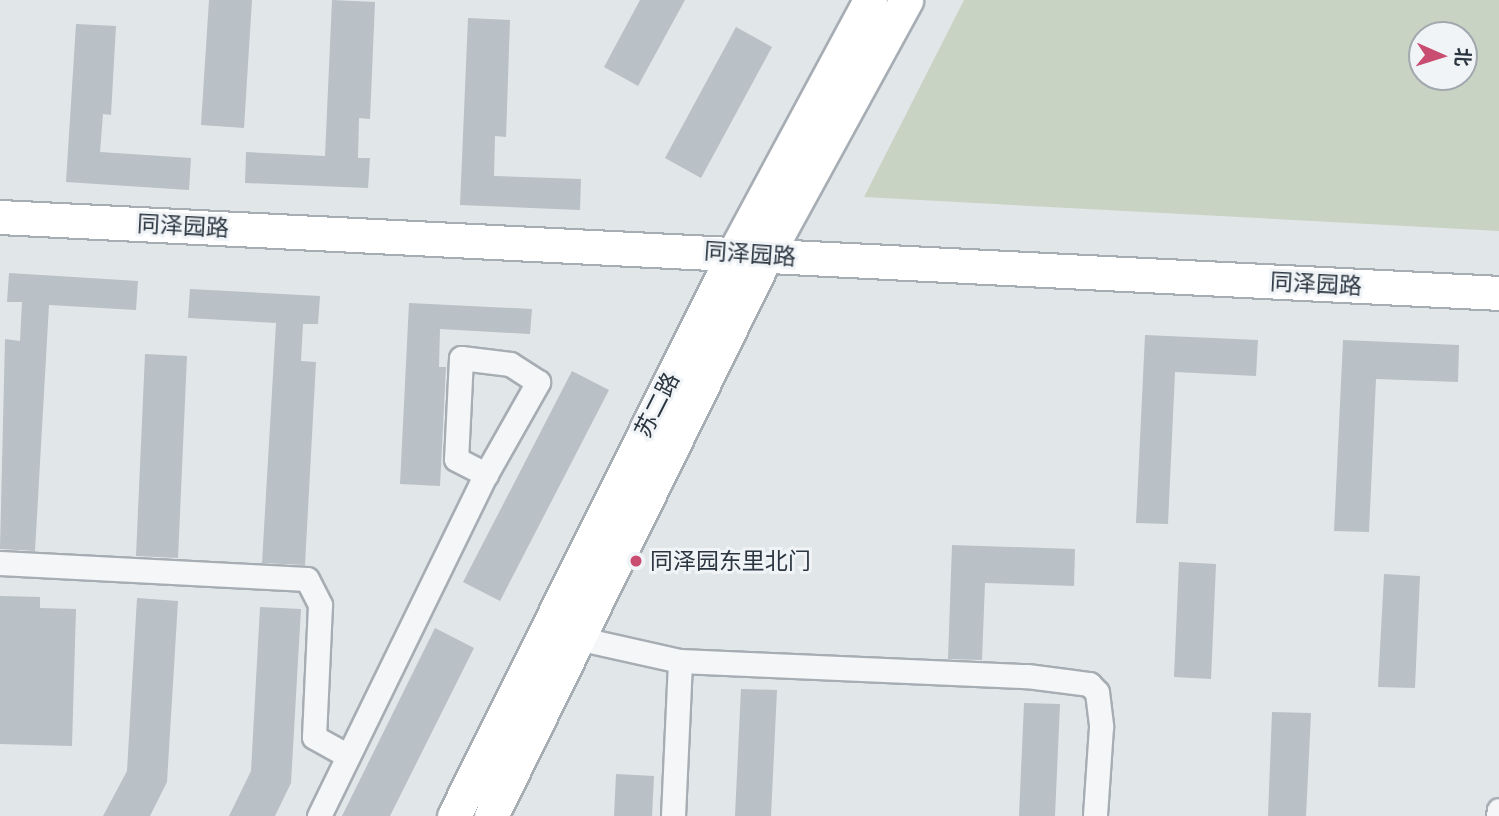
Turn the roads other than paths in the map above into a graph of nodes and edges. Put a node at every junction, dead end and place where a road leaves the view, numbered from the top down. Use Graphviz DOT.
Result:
graph roads {
  1 [pos="870,0"];
  2 [pos="906,0"];
  3 [pos="0,217"];
  4 [pos="750,254"];
  5 [pos="1499,293"];
  6 [pos="486,474"];
  7 [pos="0,563"];
  8 [pos="577,638"];
  9 [pos="680,661"];
  10 [pos="348,756"];
  11 [pos="1499,810"];
  12 [pos="319,816"];
  13 [pos="454,816"];
  14 [pos="491,816"];
  15 [pos="673,816"];
  16 [pos="1095,816"];
  17 [pos="1498,816"];
  1 -- 4 [label="street, 苏二路"];
  2 -- 4 [label="street, 苏二路"];
  3 -- 4 [label="street, 同泽园路"];
  4 -- 5 [label="street, 同泽园路"];
  4 -- 8 [label="street, 苏二路"];
  4 -- 13 [label="street, 苏二路"];
  6 -- 6 [label="street"];
  6 -- 10 [label="street"];
  7 -- 10 [label="street"];
  8 -- 9 [label="street"];
  8 -- 14 [label="street, 苏二路"];
  9 -- 15 [label="street"];
  9 -- 16 [label="street"];
  10 -- 12 [label="street"];
  11 -- 17 [label="street"];
}
